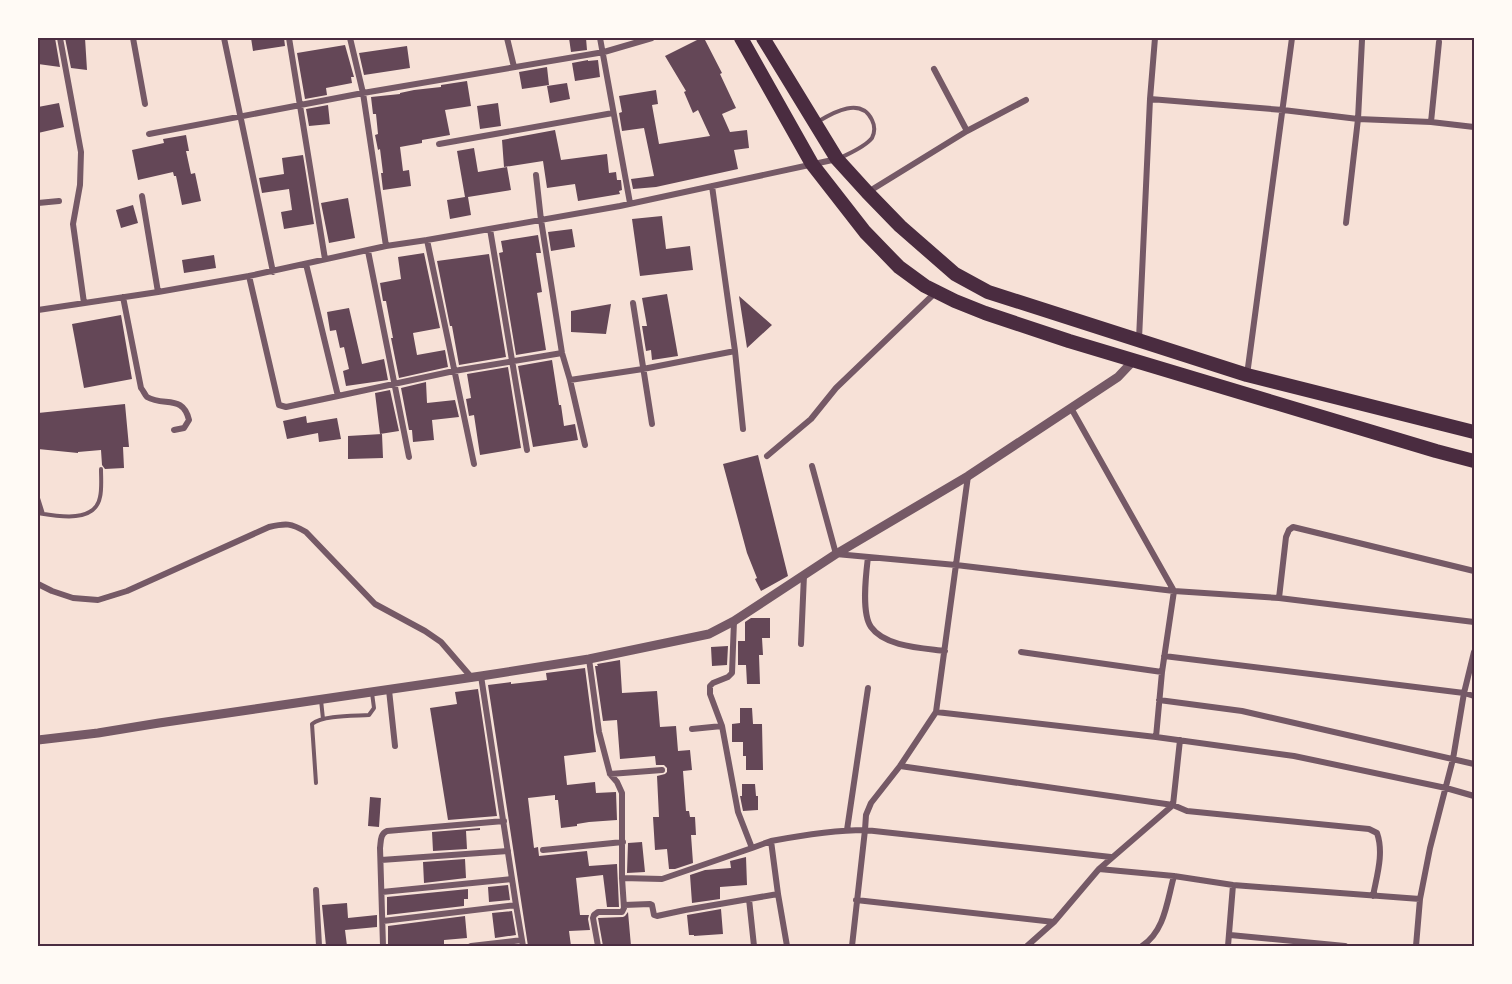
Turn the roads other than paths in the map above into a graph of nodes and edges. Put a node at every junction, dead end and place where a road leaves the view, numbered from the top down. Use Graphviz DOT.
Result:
graph roads {
  1 [pos="60,38"];
  2 [pos="133,38"];
  3 [pos="224,38"];
  4 [pos="289,38"];
  5 [pos="350,38"];
  6 [pos="507,38"];
  7 [pos="600,38"];
  8 [pos="652,38"];
  9 [pos="741,38"];
  10 [pos="763,38"];
  11 [pos="1155,38"];
  12 [pos="1292,38"];
  13 [pos="1362,40"];
  14 [pos="1439,42"];
  15 [pos="604,52"];
  16 [pos="514,67"];
  17 [pos="934,69"];
  18 [pos="363,93"];
  19 [pos="1150,99"];
  20 [pos="1026,100"];
  21 [pos="145,104"];
  22 [pos="301,105"];
  23 [pos="1283,110"];
  24 [pos="613,113"];
  25 [pos="241,117"];
  26 [pos="1358,119"];
  27 [pos="1431,122"];
  28 [pos="815,123"];
  29 [pos="1474,127"];
  30 [pos="967,131"];
  31 [pos="149,134"];
  32 [pos="438,144"];
  33 [pos="837,159"];
  34 [pos="812,164"];
  35 [pos="536,175"];
  36 [pos="712,186"];
  37 [pos="867,192"];
  38 [pos="142,196"];
  39 [pos="59,201"];
  40 [pos="38,203"];
  41 [pos="630,203"];
  42 [pos="541,220"];
  43 [pos="1346,223"];
  44 [pos="490,229"];
  45 [pos="427,240"];
  46 [pos="386,246"];
  47 [pos="368,251"];
  48 [pos="325,259"];
  49 [pos="306,264"];
  50 [pos="273,272"];
  51 [pos="249,276"];
  52 [pos="158,292"];
  53 [pos="937,292"];
  54 [pos="123,297"];
  55 [pos="84,303"];
  56 [pos="633,303"];
  57 [pos="38,310"];
  58 [pos="1139,340"];
  59 [pos="735,351"];
  60 [pos="562,352"];
  61 [pos="1134,360"];
  62 [pos="512,362"];
  63 [pos="643,369"];
  64 [pos="454,371"];
  65 [pos="1247,375"];
  66 [pos="570,380"];
  67 [pos="394,384"];
  68 [pos="338,396"];
  69 [pos="1071,408"];
  70 [pos="652,424"];
  71 [pos="743,429"];
  72 [pos="174,430"];
  73 [pos="1474,432"];
  74 [pos="585,445"];
  75 [pos="527,450"];
  76 [pos="767,456"];
  77 [pos="409,457"];
  78 [pos="1474,461"];
  79 [pos="474,464"];
  80 [pos="812,466"];
  81 [pos="101,469"];
  82 [pos="968,476"];
  83 [pos="38,498"];
  84 [pos="38,513"];
  85 [pos="43,514"];
  86 [pos="836,554"];
  87 [pos="868,557"];
  88 [pos="956,565"];
  89 [pos="1474,571"];
  90 [pos="804,575"];
  91 [pos="38,584"];
  92 [pos="1174,591"];
  93 [pos="1279,598"];
  94 [pos="734,621"];
  95 [pos="1474,622"];
  96 [pos="801,644"];
  97 [pos="945,651"];
  98 [pos="1022,652"];
  99 [pos="1474,652"];
  100 [pos="1164,656"];
  101 [pos="589,658"];
  102 [pos="1162,672"];
  103 [pos="476,677"];
  104 [pos="868,688"];
  105 [pos="389,690"];
  106 [pos="372,692"];
  107 [pos="1464,693"];
  108 [pos="1474,696"];
  109 [pos="321,699"];
  110 [pos="1159,700"];
  111 [pos="936,712"];
  112 [pos="323,719"];
  113 [pos="722,726"];
  114 [pos="692,729"];
  115 [pos="1156,737"];
  116 [pos="38,740"];
  117 [pos="1180,740"];
  118 [pos="395,746"];
  119 [pos="1453,759"];
  120 [pos="1474,764"];
  121 [pos="900,766"];
  122 [pos="662,770"];
  123 [pos="610,774"];
  124 [pos="316,783"];
  125 [pos="1446,788"];
  126 [pos="1474,796"];
  127 [pos="1173,806"];
  128 [pos="504,821"];
  129 [pos="847,830"];
  130 [pos="865,830"];
  131 [pos="771,841"];
  132 [pos="623,842"];
  133 [pos="752,848"];
  134 [pos="543,850"];
  135 [pos="508,851"];
  136 [pos="1111,857"];
  137 [pos="381,860"];
  138 [pos="1099,869"];
  139 [pos="1174,876"];
  140 [pos="622,878"];
  141 [pos="512,879"];
  142 [pos="1233,885"];
  143 [pos="316,890"];
  144 [pos="382,892"];
  145 [pos="778,894"];
  146 [pos="1373,896"];
  147 [pos="749,899"];
  148 [pos="1419,899"];
  149 [pos="856,900"];
  150 [pos="516,905"];
  151 [pos="624,905"];
  152 [pos="383,921"];
  153 [pos="1054,922"];
  154 [pos="1230,935"];
  155 [pos="523,943"];
  156 [pos="1280,943"];
  157 [pos="319,946"];
  158 [pos="383,946"];
  159 [pos="471,946"];
  160 [pos="598,946"];
  161 [pos="754,946"];
  162 [pos="787,946"];
  163 [pos="852,946"];
  164 [pos="1027,946"];
  165 [pos="1142,946"];
  166 [pos="1228,946"];
  167 [pos="1345,946"];
  168 [pos="1416,946"];
  1 -- 55 [label="street"];
  2 -- 21 [label="street"];
  3 -- 25 [label="street"];
  4 -- 22 [label="street"];
  5 -- 18 [label="street"];
  6 -- 16 [label="street"];
  7 -- 15 [label="street"];
  8 -- 15 [label="street"];
  9 -- 34 [label="highway"];
  10 -- 28 [label="highway"];
  11 -- 19 [label="street"];
  12 -- 23 [label="street"];
  13 -- 26 [label="street"];
  14 -- 27 [label="street"];
  15 -- 16 [label="street"];
  15 -- 24 [label="street"];
  16 -- 18 [label="street"];
  17 -- 30 [label="street"];
  18 -- 22 [label="street"];
  18 -- 46 [label="street"];
  19 -- 23 [label="street"];
  19 -- 58 [label="street"];
  20 -- 30 [label="street"];
  22 -- 25 [label="street"];
  22 -- 48 [label="street"];
  23 -- 26 [label="street"];
  23 -- 65 [label="street"];
  24 -- 32 [label="street"];
  24 -- 41 [label="street"];
  25 -- 31 [label="street"];
  25 -- 50 [label="street"];
  26 -- 27 [label="street"];
  26 -- 43 [label="street"];
  27 -- 29 [label="street"];
  28 -- 33 [label="highway"];
  28 -- 33 [label="lane"];
  30 -- 37 [label="street"];
  33 -- 34 [label="street"];
  33 -- 37 [label="highway"];
  34 -- 36 [label="street"];
  34 -- 53 [label="highway"];
  35 -- 42 [label="street"];
  36 -- 41 [label="street"];
  36 -- 59 [label="street"];
  37 -- 58 [label="highway"];
  38 -- 52 [label="street"];
  39 -- 40 [label="street"];
  41 -- 42 [label="street"];
  42 -- 44 [label="street"];
  42 -- 60 [label="street"];
  44 -- 45 [label="street"];
  44 -- 62 [label="street"];
  45 -- 46 [label="street"];
  45 -- 64 [label="street"];
  46 -- 47 [label="street"];
  47 -- 48 [label="street"];
  47 -- 67 [label="street"];
  48 -- 49 [label="street"];
  49 -- 50 [label="street"];
  49 -- 68 [label="street"];
  50 -- 51 [label="street"];
  51 -- 52 [label="street"];
  51 -- 68 [label="street"];
  52 -- 54 [label="street"];
  53 -- 61 [label="highway"];
  53 -- 76 [label="street"];
  54 -- 55 [label="street"];
  54 -- 72 [label="street"];
  55 -- 57 [label="street"];
  56 -- 63 [label="street"];
  58 -- 65 [label="highway"];
  59 -- 63 [label="street"];
  59 -- 71 [label="street"];
  60 -- 62 [label="street"];
  60 -- 66 [label="street"];
  61 -- 69 [label="street"];
  61 -- 78 [label="highway"];
  62 -- 64 [label="street"];
  62 -- 75 [label="street"];
  63 -- 66 [label="street"];
  63 -- 70 [label="street"];
  64 -- 67 [label="street"];
  64 -- 79 [label="street"];
  65 -- 73 [label="highway"];
  66 -- 74 [label="street"];
  67 -- 68 [label="street"];
  67 -- 77 [label="street"];
  69 -- 82 [label="street"];
  69 -- 92 [label="street"];
  80 -- 86 [label="street"];
  81 -- 85 [label="lane"];
  82 -- 86 [label="street"];
  82 -- 88 [label="street"];
  83 -- 85 [label="lane"];
  84 -- 85 [label="lane"];
  86 -- 87 [label="street"];
  86 -- 90 [label="street"];
  87 -- 88 [label="street"];
  87 -- 97 [label="street"];
  88 -- 92 [label="street"];
  88 -- 97 [label="street"];
  89 -- 93 [label="street"];
  90 -- 94 [label="street"];
  90 -- 96 [label="street"];
  91 -- 103 [label="street"];
  92 -- 93 [label="street"];
  92 -- 100 [label="street"];
  93 -- 95 [label="street"];
  94 -- 101 [label="street"];
  94 -- 113 [label="street"];
  97 -- 111 [label="street"];
  98 -- 102 [label="street"];
  99 -- 107 [label="street"];
  100 -- 102 [label="street"];
  100 -- 107 [label="street"];
  101 -- 103 [label="street"];
  101 -- 123 [label="street"];
  102 -- 110 [label="street"];
  103 -- 105 [label="street"];
  103 -- 128 [label="street"];
  104 -- 129 [label="street"];
  105 -- 106 [label="street"];
  105 -- 118 [label="street"];
  106 -- 109 [label="street"];
  106 -- 112 [label="lane"];
  107 -- 108 [label="street"];
  107 -- 119 [label="street"];
  109 -- 112 [label="lane"];
  109 -- 116 [label="street"];
  110 -- 115 [label="street"];
  110 -- 119 [label="street"];
  111 -- 115 [label="street"];
  111 -- 121 [label="street"];
  112 -- 124 [label="lane"];
  113 -- 114 [label="street"];
  113 -- 133 [label="street"];
  115 -- 117 [label="street"];
  117 -- 125 [label="street"];
  117 -- 127 [label="street"];
  119 -- 120 [label="street"];
  119 -- 125 [label="street"];
  121 -- 127 [label="street"];
  121 -- 130 [label="street"];
  122 -- 123 [label="street"];
  123 -- 132 [label="street"];
  125 -- 126 [label="street"];
  125 -- 148 [label="street"];
  127 -- 136 [label="street"];
  127 -- 146 [label="street"];
  128 -- 135 [label="street"];
  128 -- 137 [label="street"];
  129 -- 130 [label="street"];
  129 -- 131 [label="street"];
  130 -- 136 [label="street"];
  130 -- 149 [label="street"];
  131 -- 133 [label="street"];
  131 -- 145 [label="street"];
  132 -- 134 [label="street"];
  132 -- 140 [label="street"];
  133 -- 140 [label="street"];
  135 -- 137 [label="street"];
  135 -- 141 [label="street"];
  136 -- 138 [label="street"];
  137 -- 144 [label="street"];
  138 -- 139 [label="street"];
  138 -- 153 [label="street"];
  139 -- 142 [label="street"];
  139 -- 165 [label="street"];
  140 -- 151 [label="street"];
  141 -- 144 [label="street"];
  141 -- 150 [label="street"];
  142 -- 146 [label="street"];
  142 -- 154 [label="street"];
  143 -- 157 [label="street"];
  144 -- 152 [label="street"];
  145 -- 147 [label="street"];
  145 -- 162 [label="street"];
  146 -- 148 [label="street"];
  147 -- 151 [label="street"];
  147 -- 161 [label="street"];
  148 -- 168 [label="street"];
  149 -- 153 [label="street"];
  149 -- 163 [label="street"];
  150 -- 152 [label="street"];
  150 -- 155 [label="street"];
  151 -- 160 [label="street"];
  152 -- 158 [label="street"];
  153 -- 164 [label="street"];
  154 -- 156 [label="street"];
  154 -- 166 [label="street"];
  155 -- 159 [label="street"];
  156 -- 167 [label="street"];
}
